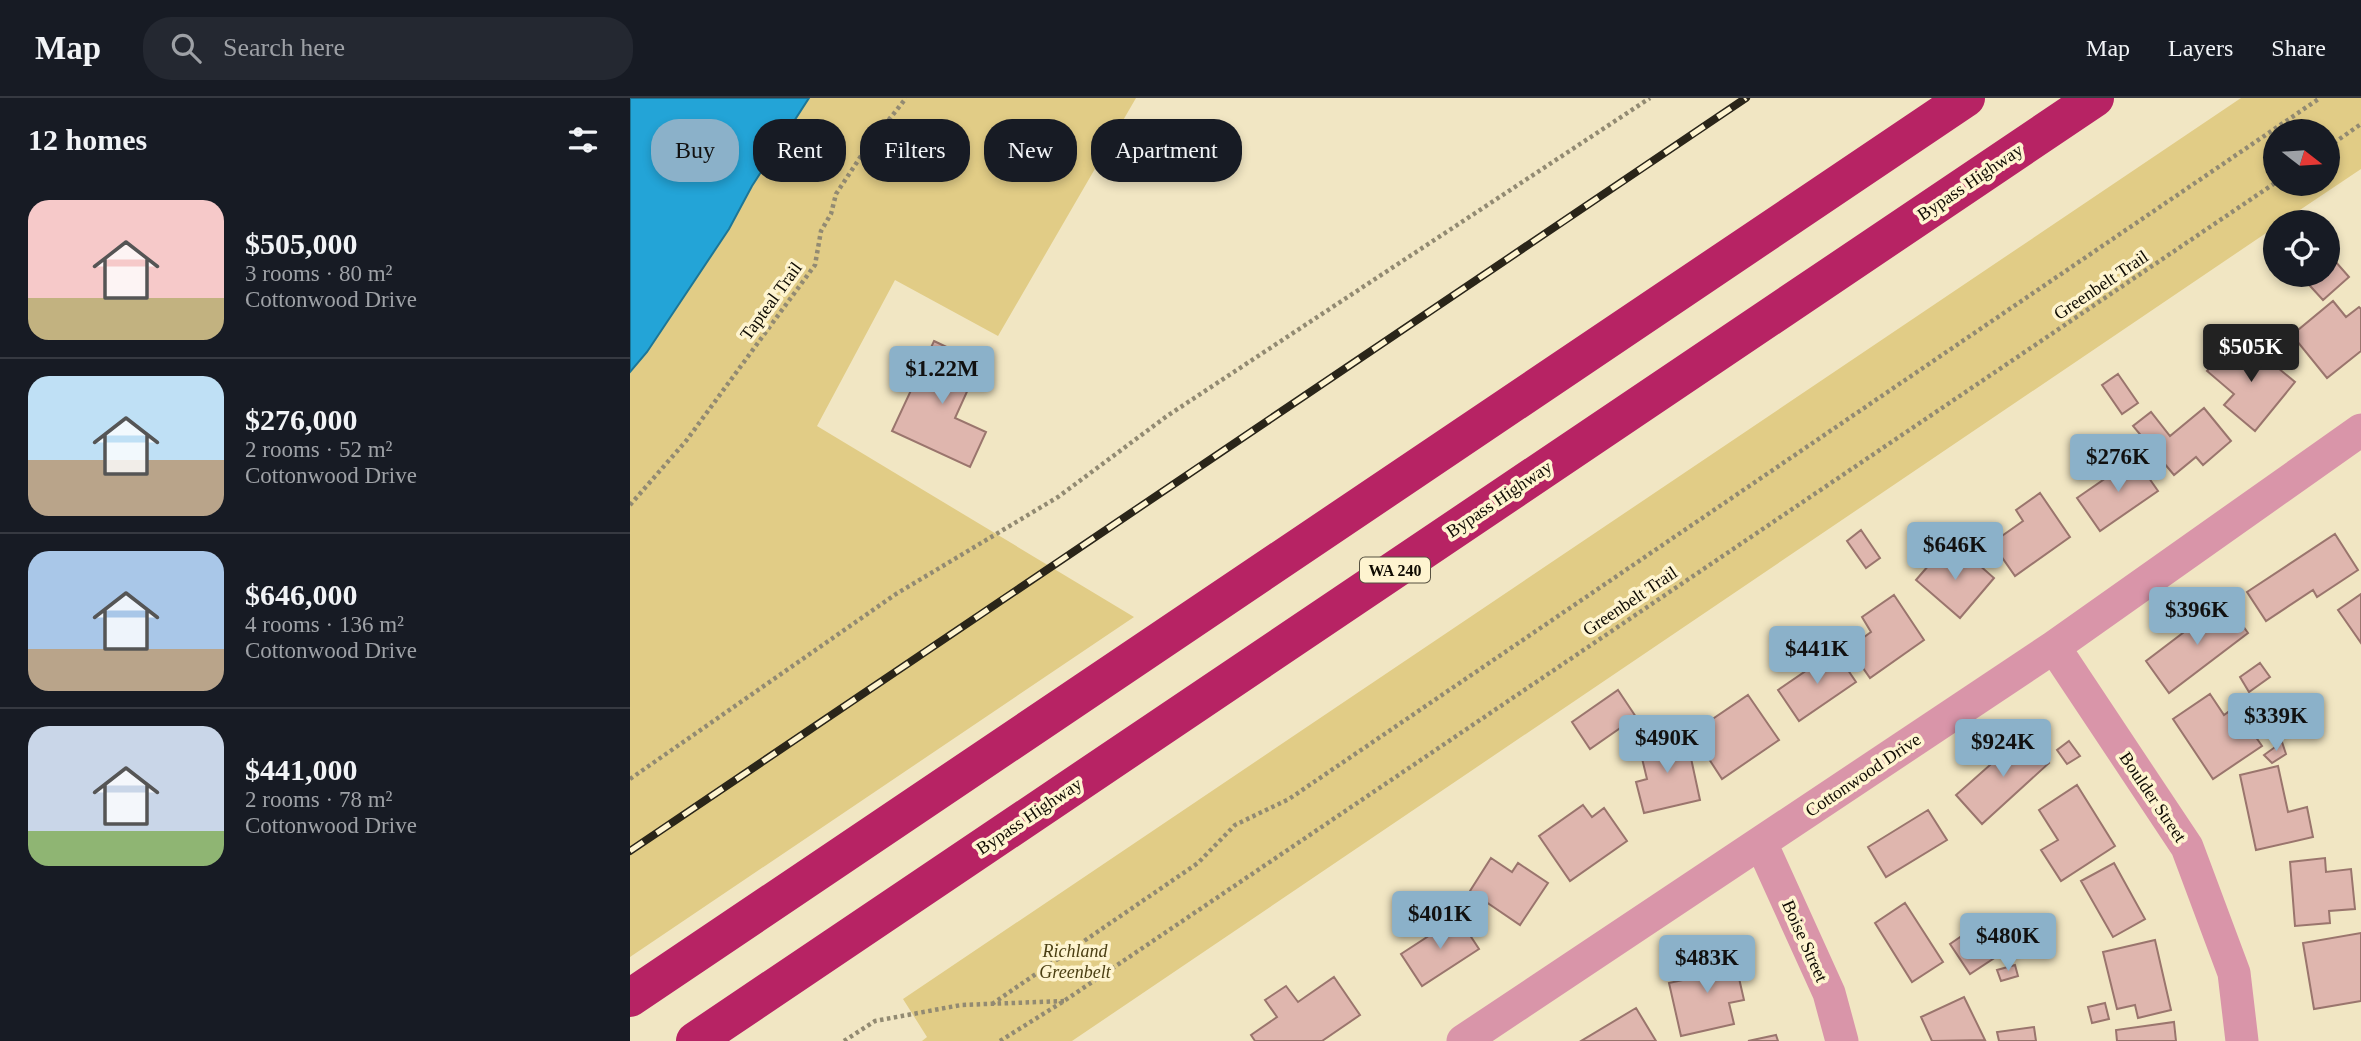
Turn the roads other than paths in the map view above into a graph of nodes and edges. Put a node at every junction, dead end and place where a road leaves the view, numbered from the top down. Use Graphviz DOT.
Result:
graph roads {
  1 [pos="1966,98"];
  2 [pos="2095,98"];
  3 [pos="2357,442"];
  4 [pos="2054,647"];
  5 [pos="1761,843"];
  6 [pos="630,998"];
  7 [pos="695,1041"];
  8 [pos="1463,1041"];
  9 [pos="1842,1041"];
  10 [pos="2242,1041"];
  1 -- 6 [label="highway"];
  2 -- 7 [label="highway, Bypass Highway / WA 240"];
  3 -- 4 [label="street, Cottonwood Drive"];
  4 -- 5 [label="street, Cottonwood Drive"];
  4 -- 10 [label="street, Boulder Street"];
  5 -- 8 [label="street, Cottonwood Drive"];
  5 -- 9 [label="street, Boise Street"];
}
